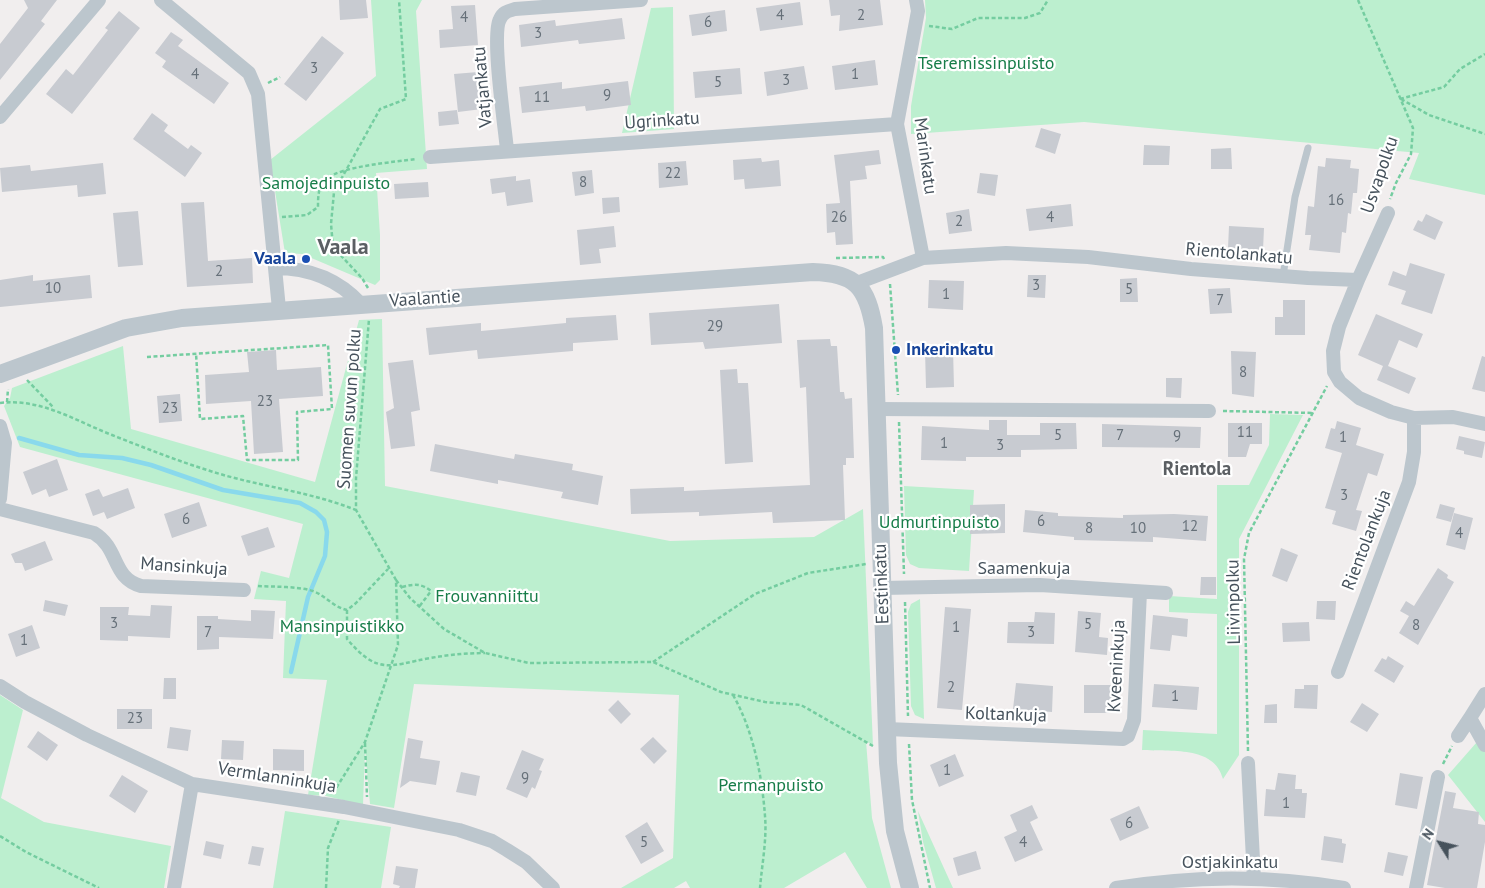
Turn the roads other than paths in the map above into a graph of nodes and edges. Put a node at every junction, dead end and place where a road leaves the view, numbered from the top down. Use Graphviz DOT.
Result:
graph roads {
  1 [pos="99,0"];
  2 [pos="161,0"];
  3 [pos="641,0"];
  4 [pos="916,0"];
  5 [pos="0,117"];
  6 [pos="897,124"];
  7 [pos="1308,148"];
  8 [pos="507,150"];
  9 [pos="430,157"];
  10 [pos="1388,213"];
  11 [pos="923,258"];
  12 [pos="275,268"];
  13 [pos="1283,276"];
  14 [pos="1358,280"];
  15 [pos="856,283"];
  16 [pos="366,303"];
  17 [pos="279,309"];
  18 [pos="4,379"];
  19 [pos="876,409"];
  20 [pos="1209,411"];
  21 [pos="1414,418"];
  22 [pos="1485,424"];
  23 [pos="0,426"];
  24 [pos="0,499"];
  25 [pos="0,509"];
  26 [pos="882,588"];
  27 [pos="244,590"];
  28 [pos="1140,592"];
  29 [pos="1166,593"];
  30 [pos="1338,672"];
  31 [pos="0,686"];
  32 [pos="1485,694"];
  33 [pos="1470,718"];
  34 [pos="887,729"];
  35 [pos="1458,736"];
  36 [pos="1123,739"];
  37 [pos="1485,745"];
  38 [pos="1248,763"];
  39 [pos="1438,777"];
  40 [pos="192,784"];
  41 [pos="1254,879"];
  42 [pos="174,888"];
  43 [pos="553,888"];
  44 [pos="910,888"];
  45 [pos="1116,888"];
  46 [pos="1344,888"];
  47 [pos="1416,888"];
  1 -- 5 [label="street"];
  2 -- 12 [label="street"];
  3 -- 8 [label="street, Vatjankatu"];
  4 -- 6 [label="street, Marinkatu"];
  6 -- 8 [label="street, Ugrinkatu"];
  6 -- 11 [label="street, Marinkatu"];
  7 -- 13 [label="lane"];
  8 -- 9 [label="street, Ugrinkatu"];
  10 -- 14 [label="street, Usvapolku"];
  11 -- 13 [label="street, Rientolankatu"];
  11 -- 15 [label="street, Rientolankatu"];
  12 -- 16 [label="street"];
  12 -- 17 [label="street"];
  13 -- 14 [label="street, Rientolankatu"];
  14 -- 21 [label="street"];
  15 -- 16 [label="street, Vaalantie"];
  15 -- 19 [label="street, Eestinkatu"];
  16 -- 17 [label="street, Vaalantie"];
  17 -- 18 [label="street, Vaalantie"];
  19 -- 20 [label="street"];
  19 -- 26 [label="street, Eestinkatu"];
  21 -- 22 [label="street"];
  21 -- 30 [label="street, Rientolankuja"];
  23 -- 24 [label="street"];
  25 -- 27 [label="street, Mansinkuja"];
  26 -- 28 [label="street, Saamenkuja"];
  26 -- 34 [label="street, Eestinkatu"];
  28 -- 29 [label="street, Saamenkuja"];
  28 -- 36 [label="street, Kveeninkuja"];
  31 -- 40 [label="street, Vermlanninkuja"];
  32 -- 33 [label="street"];
  33 -- 35 [label="street"];
  33 -- 37 [label="street"];
  34 -- 36 [label="street, Koltankuja"];
  34 -- 44 [label="street, Eestinkatu"];
  38 -- 41 [label="street"];
  39 -- 47 [label="street"];
  40 -- 42 [label="street"];
  40 -- 43 [label="street, Vermlanninkuja"];
  41 -- 45 [label="street, Ostjakinkatu"];
  41 -- 46 [label="street, Ostjakinkatu"];
}
